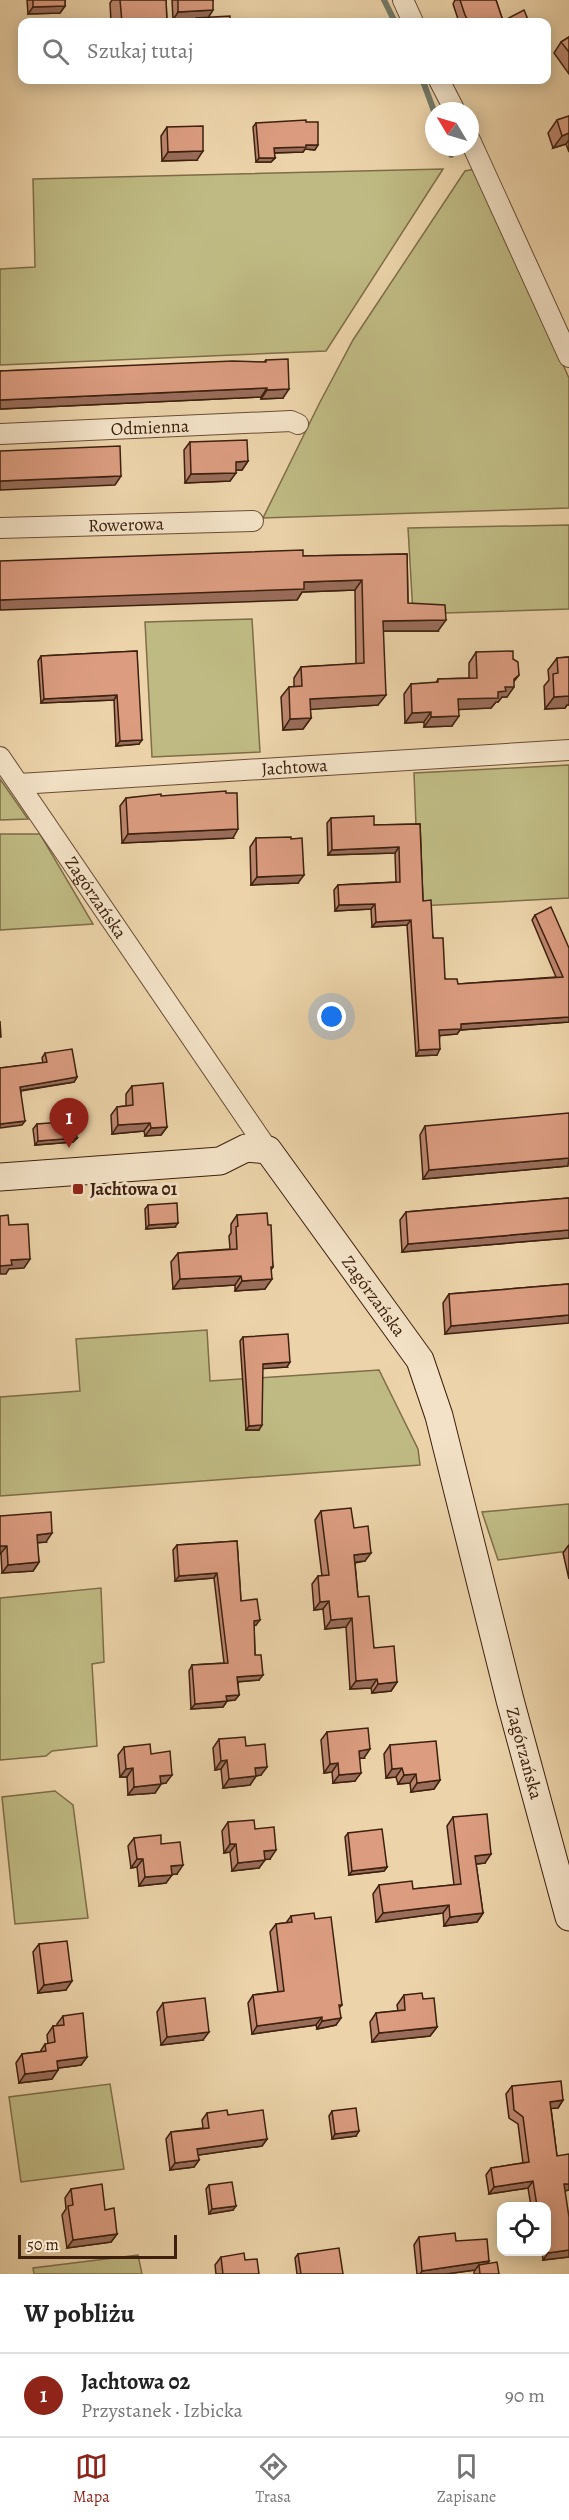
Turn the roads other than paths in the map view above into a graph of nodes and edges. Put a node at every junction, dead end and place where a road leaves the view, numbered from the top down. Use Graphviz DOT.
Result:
graph roads {
  1 [pos="403,0"];
  2 [pos="410,18"];
  3 [pos="441,84"];
  4 [pos="450,102"];
  5 [pos="477,156"];
  6 [pos="569,357"];
  7 [pos="298,424"];
  8 [pos="0,434"];
  9 [pos="253,521"];
  10 [pos="0,528"];
  11 [pos="569,750"];
  12 [pos="0,757"];
  13 [pos="19,784"];
  14 [pos="268,1150"];
  15 [pos="0,1177"];
  16 [pos="569,1917"];
  1 -- 2 [label="street"];
  3 -- 4 [label="street"];
  5 -- 6 [label="street"];
  7 -- 8 [label="street, Odmienna"];
  9 -- 10 [label="street, Rowerowa"];
  11 -- 13 [label="street, Jachtowa"];
  12 -- 13 [label="street, Zagórzańska"];
  13 -- 14 [label="street, Zagórzańska"];
  14 -- 15 [label="street"];
  14 -- 16 [label="street, Zagórzańska"];
}
